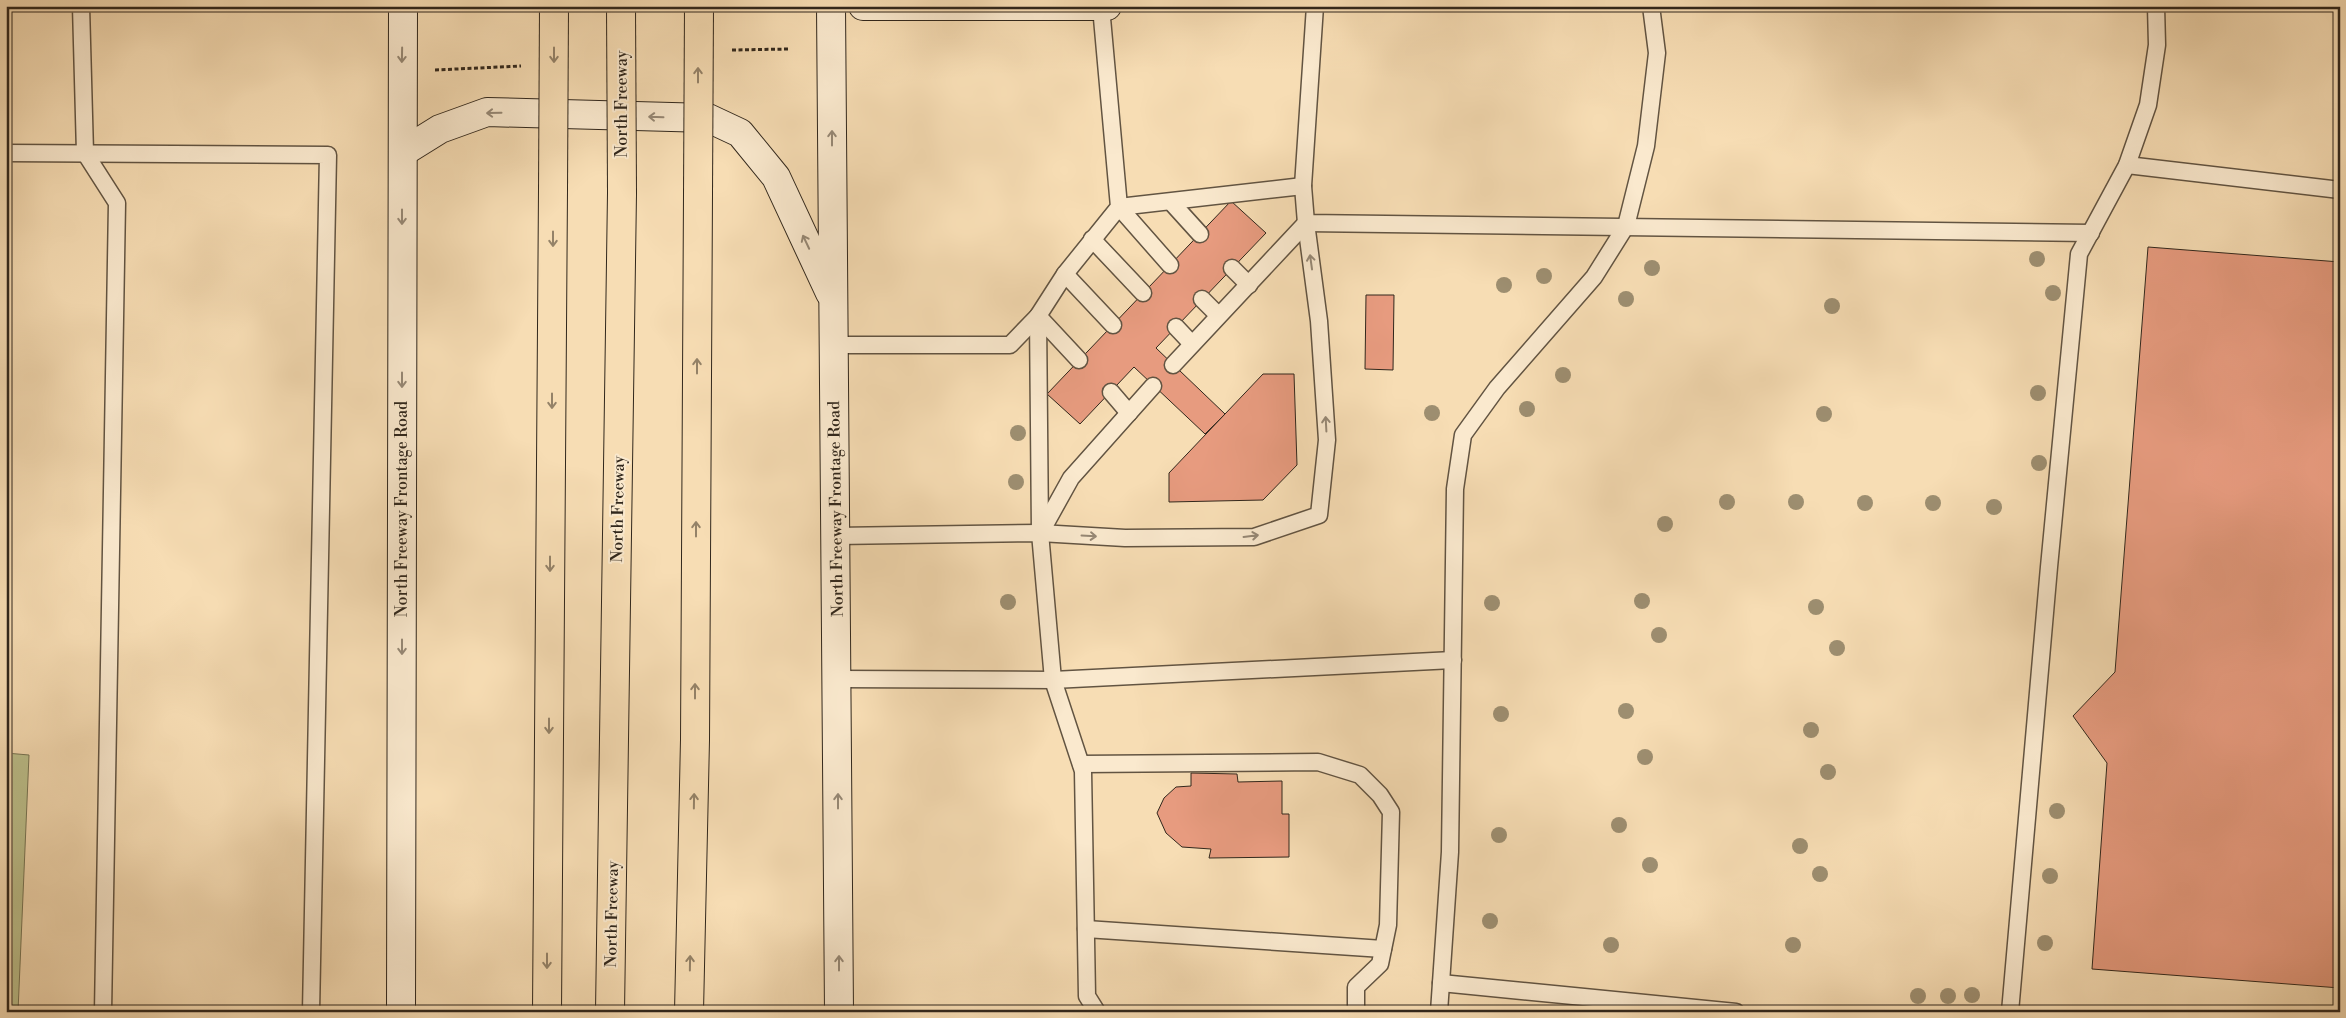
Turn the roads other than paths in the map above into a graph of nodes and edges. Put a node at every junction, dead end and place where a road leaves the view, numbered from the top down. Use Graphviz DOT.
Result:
graph roads {
  1 [pos="81,6"];
  2 [pos="403,6"];
  3 [pos="554,6"];
  4 [pos="621,6"];
  5 [pos="698,6"];
  6 [pos="831,6"];
  7 [pos="863,6"];
  8 [pos="1107,6"];
  9 [pos="1315,6"];
  10 [pos="1651,6"];
  11 [pos="2156,6"];
  12 [pos="1101,7"];
  13 [pos="6,152"];
  14 [pos="402,152"];
  15 [pos="85,153"];
  16 [pos="2127,165"];
  17 [pos="1303,186"];
  18 [pos="2340,190"];
  19 [pos="1171,202"];
  20 [pos="1119,207"];
  21 [pos="1306,223"];
  22 [pos="1626,226"];
  23 [pos="2091,233"];
  24 [pos="1200,234"];
  25 [pos="1092,239"];
  26 [pos="1170,265"];
  27 [pos="1232,268"];
  28 [pos="1065,274"];
  29 [pos="1249,285"];
  30 [pos="1143,293"];
  31 [pos="1202,299"];
  32 [pos="834,302"];
  33 [pos="1218,315"];
  34 [pos="1038,316"];
  35 [pos="1113,325"];
  36 [pos="1176,327"];
  37 [pos="1192,344"];
  38 [pos="834,345"];
  39 [pos="1079,360"];
  40 [pos="1173,365"];
  41 [pos="1153,386"];
  42 [pos="1110,392"];
  43 [pos="1129,413"];
  44 [pos="1040,534"];
  45 [pos="836,536"];
  46 [pos="1453,660"];
  47 [pos="837,679"];
  48 [pos="1053,680"];
  49 [pos="1081,764"];
  50 [pos="1086,929"];
  51 [pos="1383,949"];
  52 [pos="1441,983"];
  53 [pos="103,1012"];
  54 [pos="311,1012"];
  55 [pos="401,1012"];
  56 [pos="547,1012"];
  57 [pos="610,1012"];
  58 [pos="689,1012"];
  59 [pos="839,1012"];
  60 [pos="1097,1012"];
  61 [pos="1356,1012"];
  62 [pos="1439,1012"];
  63 [pos="1736,1012"];
  64 [pos="2010,1012"];
  1 -- 15 [label="lane"];
  2 -- 14 [label="main road, North Freeway Frontage Road, one-way"];
  3 -- 56 [label="highway, one-way, bridge"];
  4 -- 57 [label="highway, North Freeway, bridge"];
  58 -- 5 [label="highway, one-way, bridge"];
  32 -- 6 [label="main road, North Freeway Frontage Road, one-way"];
  7 -- 12 [label="main road"];
  8 -- 12 [label="main road"];
  9 -- 17 [label="lane"];
  10 -- 22 [label="lane"];
  11 -- 16 [label="lane"];
  12 -- 20 [label="lane"];
  13 -- 15 [label="lane"];
  32 -- 14 [label="main road, one-way"];
  14 -- 55 [label="main road, North Freeway Frontage Road, one-way"];
  15 -- 53 [label="lane"];
  15 -- 54 [label="lane"];
  16 -- 18 [label="lane"];
  16 -- 23 [label="lane"];
  17 -- 19 [label="lane"];
  17 -- 21 [label="lane"];
  19 -- 20 [label="lane"];
  19 -- 24 [label="lane"];
  20 -- 25 [label="lane"];
  20 -- 26 [label="lane"];
  21 -- 22 [label="lane"];
  21 -- 29 [label="lane"];
  44 -- 21 [label="lane, one-way"];
  22 -- 23 [label="lane"];
  22 -- 46 [label="lane"];
  23 -- 64 [label="lane"];
  25 -- 28 [label="lane"];
  25 -- 30 [label="lane"];
  27 -- 29 [label="lane"];
  28 -- 34 [label="lane"];
  28 -- 35 [label="lane"];
  29 -- 33 [label="lane"];
  31 -- 33 [label="lane"];
  32 -- 38 [label="main road, North Freeway Frontage Road"];
  33 -- 37 [label="lane"];
  34 -- 38 [label="lane"];
  34 -- 39 [label="lane"];
  34 -- 44 [label="lane"];
  36 -- 37 [label="lane"];
  37 -- 40 [label="lane"];
  38 -- 45 [label="main road, North Freeway Frontage Road"];
  41 -- 43 [label="lane"];
  42 -- 43 [label="lane"];
  43 -- 44 [label="lane"];
  44 -- 45 [label="lane"];
  44 -- 48 [label="lane"];
  45 -- 47 [label="main road, North Freeway Frontage Road"];
  46 -- 48 [label="lane"];
  46 -- 52 [label="lane"];
  47 -- 48 [label="lane"];
  59 -- 47 [label="main road, North Freeway Frontage Road, one-way"];
  48 -- 49 [label="lane"];
  49 -- 50 [label="lane"];
  49 -- 51 [label="lane"];
  50 -- 51 [label="lane"];
  50 -- 60 [label="lane"];
  51 -- 61 [label="lane"];
  52 -- 62 [label="lane"];
  52 -- 63 [label="lane"];
}
